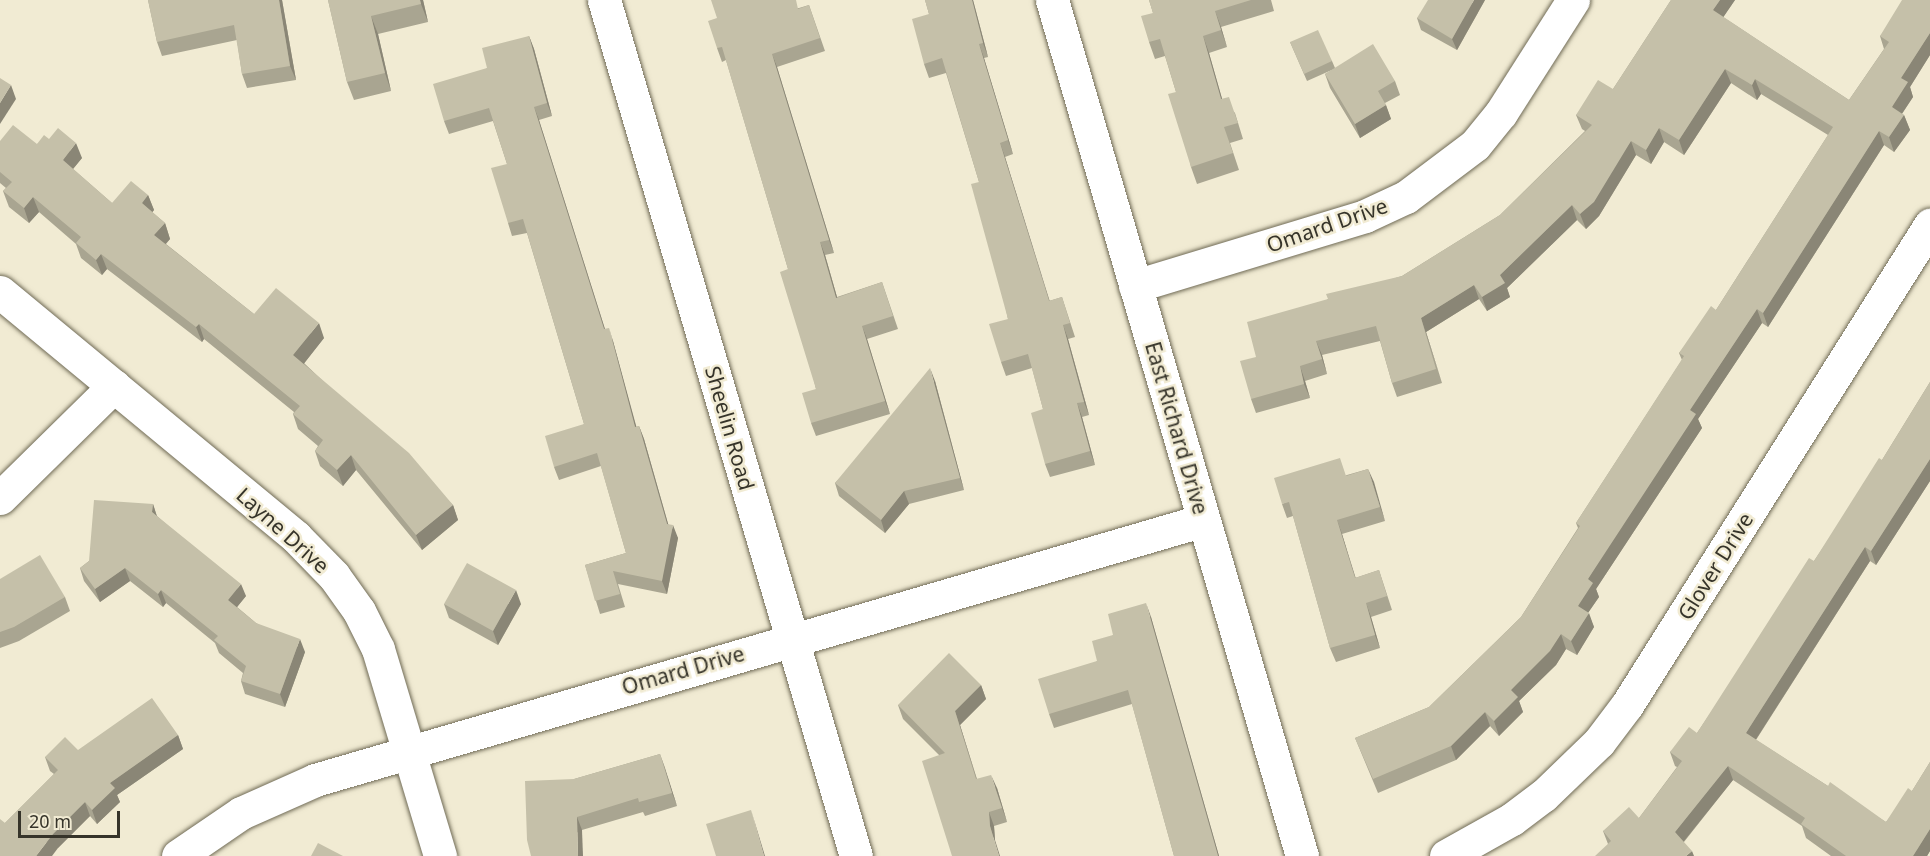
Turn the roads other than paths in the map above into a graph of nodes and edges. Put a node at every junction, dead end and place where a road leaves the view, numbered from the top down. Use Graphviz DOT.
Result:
graph roads {
  1 [pos="604,0"];
  2 [pos="1052,0"];
  3 [pos="1573,0"];
  4 [pos="1930,225"];
  5 [pos="1136,285"];
  6 [pos="0,292"];
  7 [pos="114,386"];
  8 [pos="0,498"];
  9 [pos="1204,519"];
  10 [pos="792,639"];
  11 [pos="409,751"];
  12 [pos="178,856"];
  13 [pos="440,856"];
  14 [pos="856,856"];
  15 [pos="1302,856"];
  16 [pos="1446,856"];
  1 -- 10 [label="street, Sheelin Road"];
  2 -- 5 [label="street, East Richard Drive"];
  3 -- 5 [label="street, Omard Drive"];
  4 -- 16 [label="street, Glover Drive"];
  5 -- 9 [label="street, East Richard Drive"];
  6 -- 7 [label="street, Layne Drive"];
  7 -- 8 [label="street"];
  7 -- 11 [label="street, Layne Drive"];
  9 -- 10 [label="street, Omard Drive"];
  9 -- 15 [label="street, East Richard Drive"];
  10 -- 11 [label="street, Omard Drive"];
  10 -- 14 [label="street, Sheelin Road"];
  11 -- 12 [label="street, Omard Drive"];
  11 -- 13 [label="street, Layne Drive"];
}
